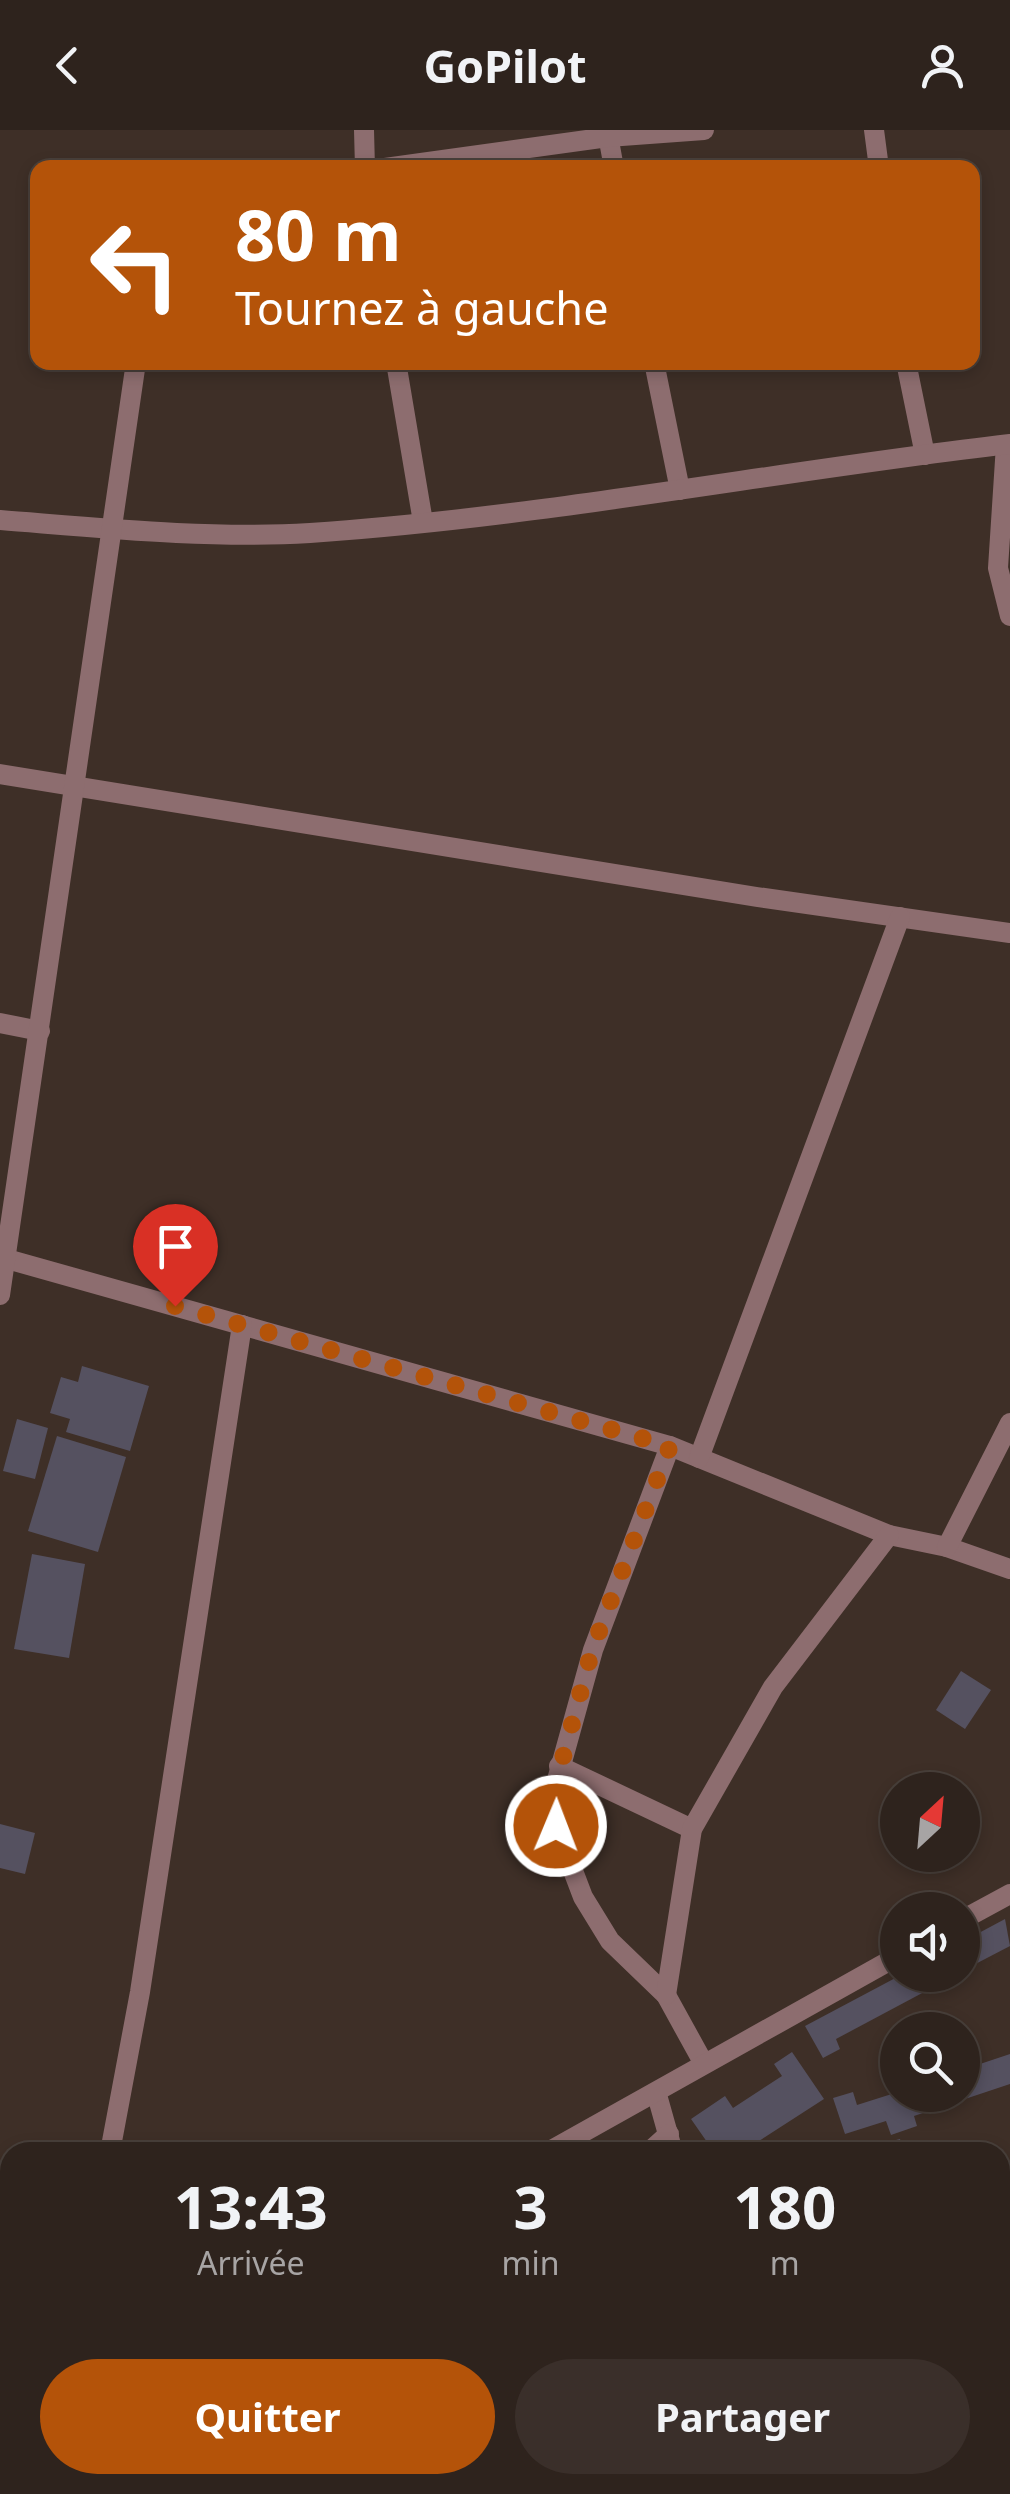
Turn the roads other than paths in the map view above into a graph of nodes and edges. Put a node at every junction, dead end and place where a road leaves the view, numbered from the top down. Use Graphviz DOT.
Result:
graph roads {
  1 [pos="364,130"];
  2 [pos="704,130"];
  3 [pos="874,130"];
  4 [pos="607,133"];
  5 [pos="365,160"];
  6 [pos="435,160"];
  7 [pos="612,160"];
  8 [pos="878,160"];
  9 [pos="135,370"];
  10 [pos="397,370"];
  11 [pos="656,370"];
  12 [pos="908,370"];
  13 [pos="1008,444"];
  14 [pos="925,455"];
  15 [pos="680,490"];
  16 [pos="0,520"];
  17 [pos="423,522"];
  18 [pos="113,529"];
  19 [pos="1010,616"];
  20 [pos="0,774"];
  21 [pos="76,788"];
  22 [pos="900,917"];
  23 [pos="1010,933"];
  24 [pos="0,1024"];
  25 [pos="40,1030"];
  26 [pos="3,1257"];
  27 [pos="0,1295"];
  28 [pos="242,1325"];
  29 [pos="1010,1423"];
  30 [pos="670,1446"];
  31 [pos="699,1458"];
  32 [pos="889,1535"];
  33 [pos="947,1547"];
  34 [pos="1010,1570"];
  35 [pos="559,1766"];
  36 [pos="692,1829"];
  37 [pos="1010,1894"];
  38 [pos="980,1910"];
  39 [pos="880,1966"];
  40 [pos="666,1995"];
  41 [pos="704,2064"];
  42 [pos="657,2095"];
  43 [pos="112,2142"];
  44 [pos="567,2142"];
  45 [pos="671,2142"];
  1 -- 5 [label="street"];
  2 -- 4 [label="street"];
  3 -- 8 [label="street"];
  4 -- 6 [label="street"];
  4 -- 7 [label="street"];
  9 -- 18 [label="street"];
  10 -- 17 [label="street"];
  11 -- 15 [label="street"];
  12 -- 14 [label="street"];
  13 -- 14 [label="street"];
  13 -- 19 [label="street"];
  14 -- 15 [label="street"];
  15 -- 17 [label="street"];
  16 -- 18 [label="street"];
  17 -- 18 [label="street"];
  18 -- 21 [label="street"];
  20 -- 21 [label="street"];
  21 -- 22 [label="street"];
  21 -- 25 [label="street"];
  22 -- 23 [label="street"];
  22 -- 31 [label="street"];
  24 -- 25 [label="street"];
  25 -- 26 [label="street"];
  26 -- 27 [label="street"];
  26 -- 28 [label="street"];
  28 -- 30 [label="street"];
  28 -- 43 [label="street"];
  29 -- 33 [label="street"];
  30 -- 31 [label="street"];
  30 -- 35 [label="street"];
  31 -- 32 [label="street"];
  32 -- 33 [label="street"];
  32 -- 36 [label="street"];
  33 -- 34 [label="street"];
  35 -- 36 [label="street"];
  35 -- 40 [label="street"];
  36 -- 40 [label="street"];
  37 -- 38 [label="street"];
  39 -- 41 [label="street"];
  40 -- 41 [label="street"];
  41 -- 42 [label="street"];
  42 -- 44 [label="street"];
  42 -- 45 [label="street"];
}
